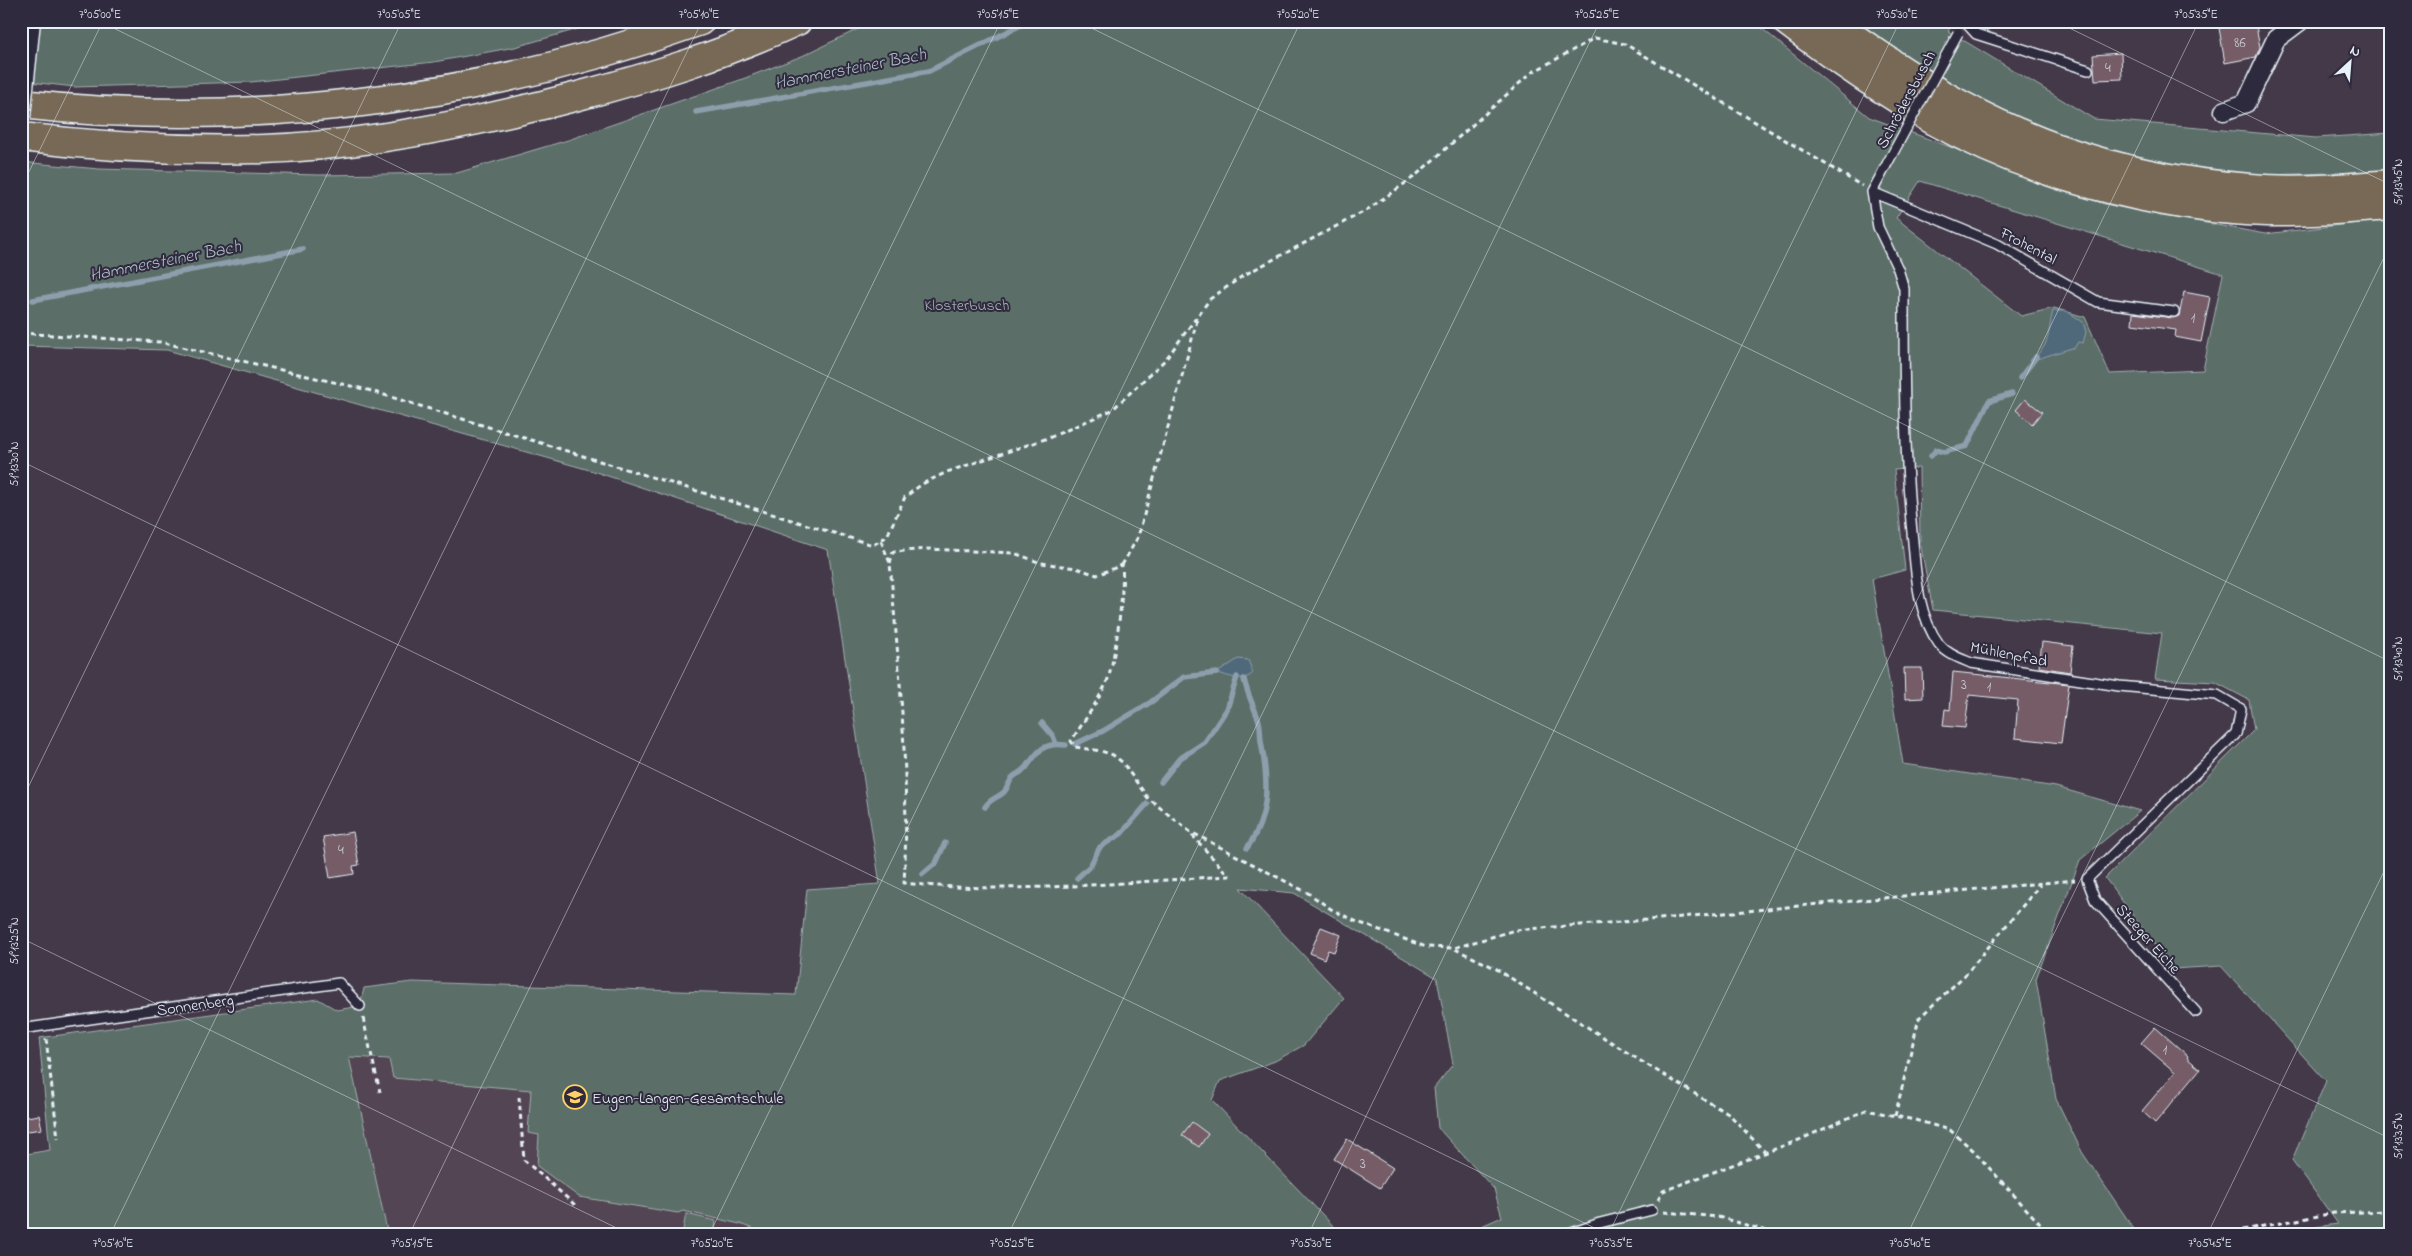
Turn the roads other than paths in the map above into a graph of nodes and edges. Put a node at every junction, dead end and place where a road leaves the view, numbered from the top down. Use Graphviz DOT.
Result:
graph roads {
  1 [pos="31,21"];
  2 [pos="700,21"];
  3 [pos="797,21"];
  4 [pos="1786,21"];
  5 [pos="2300,21"];
  6 [pos="1965,22"];
  7 [pos="1835,25"];
  8 [pos="679,26"];
  9 [pos="2088,70"];
  10 [pos="21,104"];
  11 [pos="2224,112"];
  12 [pos="21,117"];
  13 [pos="21,137"];
  14 [pos="2391,184"];
  15 [pos="1872,192"];
  16 [pos="2391,206"];
  17 [pos="2174,312"];
  18 [pos="2086,879"];
  19 [pos="360,1006"];
  20 [pos="2196,1012"];
  21 [pos="21,1029"];
  22 [pos="1652,1210"];
  23 [pos="1566,1235"];
  1 -- 12 [label="street, bridge"];
  2 -- 8 [label="highway"];
  3 -- 13 [label="highway"];
  4 -- 16 [label="highway"];
  5 -- 11 [label="street"];
  6 -- 9 [label="lane"];
  6 -- 15 [label="lane, Schrödersbusch, bridge"];
  7 -- 14 [label="highway"];
  8 -- 10 [label="highway"];
  15 -- 17 [label="lane, Frohental"];
  15 -- 18 [label="lane, Mühlenpfad"];
  18 -- 20 [label="lane, Steeger Eiche"];
  19 -- 21 [label="lane, Sonnenberg"];
  22 -- 23 [label="lane"];
}
